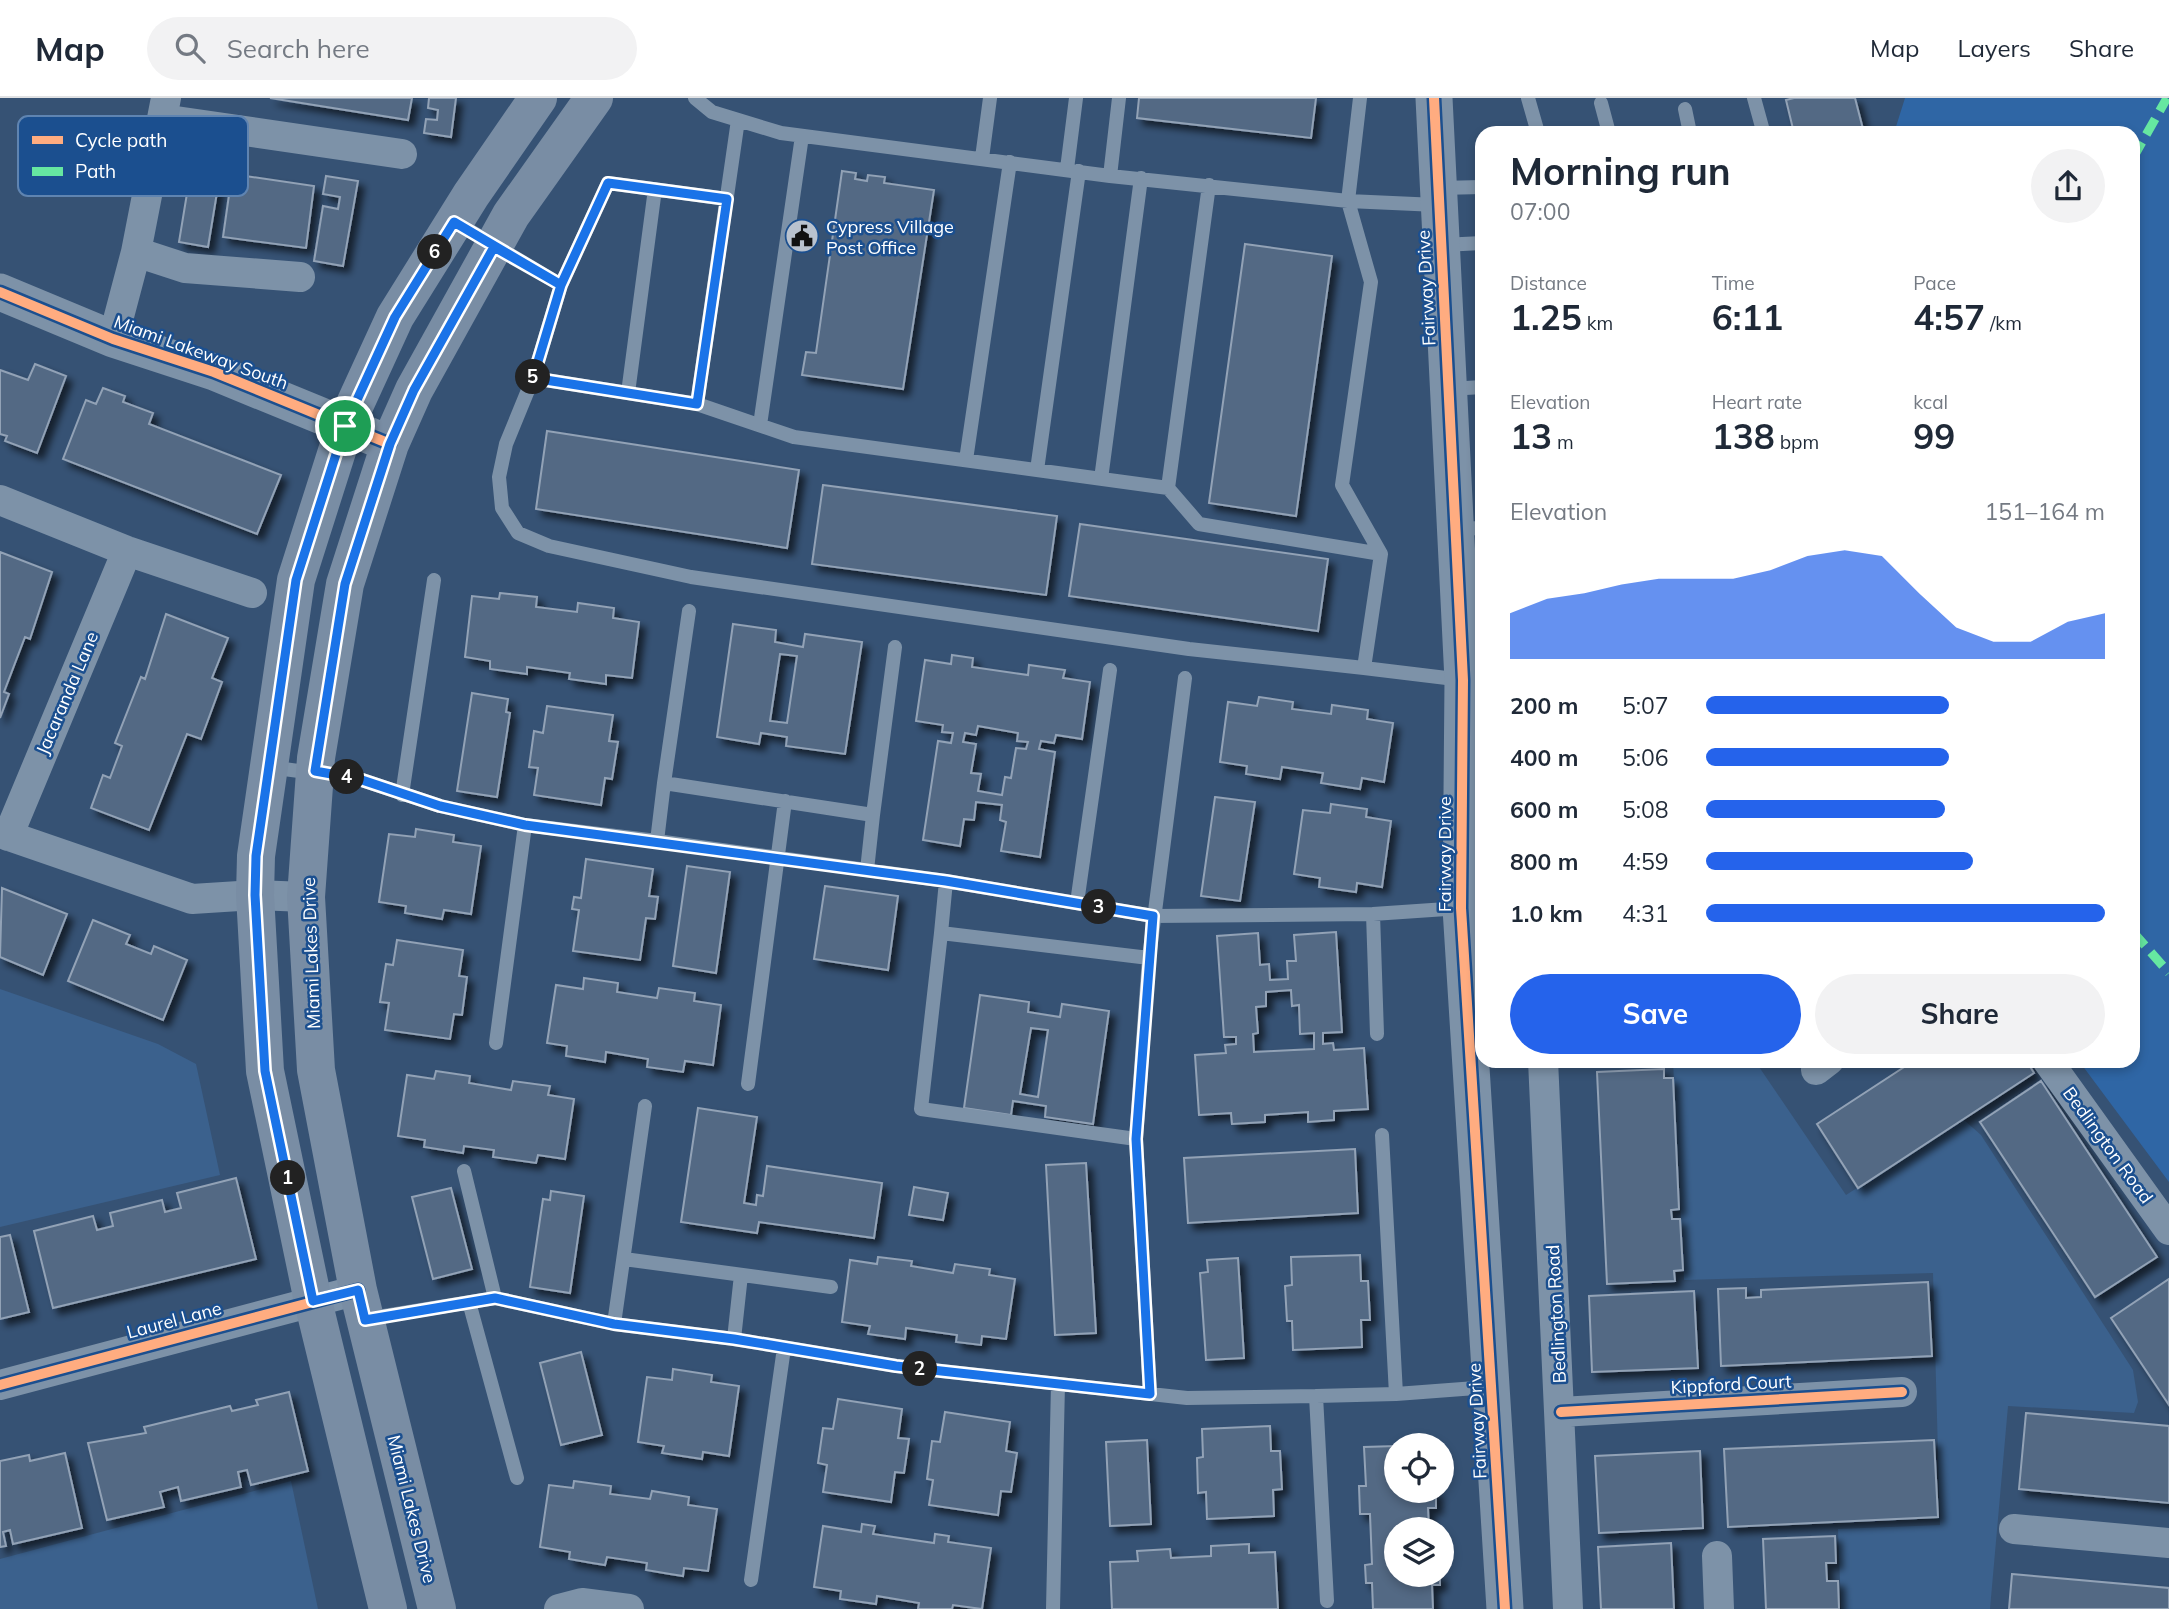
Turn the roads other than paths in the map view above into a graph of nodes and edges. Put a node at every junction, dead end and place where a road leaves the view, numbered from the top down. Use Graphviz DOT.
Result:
graph roads {
  1 [pos="538,98"];
  2 [pos="594,98"];
  3 [pos="695,98"];
  4 [pos="990,98"];
  5 [pos="1076,98"];
  6 [pos="1119,98"];
  7 [pos="1360,98"];
  8 [pos="1434,98"];
  9 [pos="1528,98"];
  10 [pos="1754,98"];
  11 [pos="1601,103"];
  12 [pos="164,109"];
  13 [pos="1685,109"];
  14 [pos="201,116"];
  15 [pos="738,120"];
  16 [pos="248,125"];
  17 [pos="1536,126"];
  18 [pos="1607,126"];
  19 [pos="1689,126"];
  20 [pos="1762,126"];
  21 [pos="802,136"];
  22 [pos="402,154"];
  23 [pos="982,158"];
  24 [pos="1010,162"];
  25 [pos="1073,170"];
  26 [pos="1110,176"];
  27 [pos="1141,178"];
  28 [pos="1209,185"];
  29 [pos="654,189"];
  30 [pos="1475,189"];
  31 [pos="147,196"];
  32 [pos="1439,197"];
  33 [pos="727,199"];
  34 [pos="1348,201"];
  35 [pos="454,222"];
  36 [pos="1475,243"];
  37 [pos="1441,245"];
  38 [pos="494,247"];
  39 [pos="136,252"];
  40 [pos="300,277"];
  41 [pos="561,285"];
  42 [pos="0,292"];
  43 [pos="113,339"];
  44 [pos="533,378"];
  45 [pos="1465,388"];
  46 [pos="628,393"];
  47 [pos="697,404"];
  48 [pos="761,425"];
  49 [pos="345,426"];
  50 [pos="390,444"];
  51 [pos="966,460"];
  52 [pos="1037,470"];
  53 [pos="1101,479"];
  54 [pos="1168,488"];
  55 [pos="0,500"];
  56 [pos="1469,529"];
  57 [pos="127,551"];
  58 [pos="1381,554"];
  59 [pos="433,580"];
  60 [pos="252,593"];
  61 [pos="689,611"];
  62 [pos="895,647"];
  63 [pos="1364,668"];
  64 [pos="1110,670"];
  65 [pos="1185,678"];
  66 [pos="1472,680"];
  67 [pos="267,767"];
  68 [pos="315,771"];
  69 [pos="664,783"];
  70 [pos="402,795"];
  71 [pos="785,802"];
  72 [pos="873,815"];
  73 [pos="525,825"];
  74 [pos="4,835"];
  75 [pos="657,841"];
  76 [pos="777,859"];
  77 [pos="867,870"];
  78 [pos="946,881"];
  79 [pos="255,895"];
  80 [pos="306,897"];
  81 [pos="1077,903"];
  82 [pos="1461,908"];
  83 [pos="1373,914"];
  84 [pos="1153,916"];
  85 [pos="941,933"];
  86 [pos="1149,958"];
  87 [pos="1377,1034"];
  88 [pos="496,1043"];
  89 [pos="1544,1068"];
  90 [pos="2053,1068"];
  91 [pos="748,1083"];
  92 [pos="645,1106"];
  93 [pos="1382,1135"];
  94 [pos="1136,1139"];
  95 [pos="464,1171"];
  96 [pos="2169,1230"];
  97 [pos="624,1259"];
  98 [pos="741,1275"];
  99 [pos="831,1287"];
  100 [pos="495,1298"];
  101 [pos="313,1301"];
  102 [pos="469,1303"];
  103 [pos="361,1305"];
  104 [pos="614,1324"];
  105 [pos="734,1339"];
  106 [pos="784,1348"];
  107 [pos="1058,1384"];
  108 [pos="0,1385"];
  109 [pos="1493,1387"];
  110 [pos="1902,1392"];
  111 [pos="1150,1394"];
  112 [pos="1396,1394"];
  113 [pos="1316,1396"];
  114 [pos="1561,1412"];
  115 [pos="517,1478"];
  116 [pos="2014,1529"];
  117 [pos="2169,1544"];
  118 [pos="1717,1556"];
  119 [pos="751,1580"];
  120 [pos="1327,1601"];
  121 [pos="388,1609"];
  122 [pos="437,1609"];
  123 [pos="559,1609"];
  124 [pos="629,1609"];
  125 [pos="1053,1609"];
  126 [pos="1505,1609"];
  127 [pos="1568,1609"];
  128 [pos="1719,1609"];
  1 -- 35 [label="main road"];
  2 -- 38 [label="main road, Miami Lakes Drive"];
  3 -- 15 [label="lane"];
  4 -- 23 [label="lane"];
  5 -- 25 [label="lane"];
  6 -- 26 [label="lane"];
  7 -- 34 [label="lane"];
  8 -- 32 [label="street, Fairway Drive"];
  9 -- 17 [label="lane"];
  10 -- 20 [label="lane"];
  11 -- 18 [label="lane"];
  12 -- 14 [label="street"];
  13 -- 19 [label="lane"];
  15 -- 21 [label="lane"];
  15 -- 33 [label="lane"];
  16 -- 22 [label="street"];
  21 -- 23 [label="lane"];
  21 -- 48 [label="lane"];
  23 -- 24 [label="lane"];
  24 -- 25 [label="lane"];
  24 -- 51 [label="lane"];
  25 -- 26 [label="lane"];
  25 -- 52 [label="lane"];
  26 -- 27 [label="lane"];
  27 -- 28 [label="lane"];
  27 -- 53 [label="lane"];
  28 -- 34 [label="lane"];
  28 -- 54 [label="lane"];
  29 -- 33 [label="lane"];
  29 -- 41 [label="lane"];
  29 -- 46 [label="lane"];
  30 -- 32 [label="lane"];
  31 -- 39 [label="street"];
  32 -- 34 [label="lane"];
  32 -- 37 [label="street, Fairway Drive"];
  33 -- 47 [label="lane"];
  34 -- 58 [label="lane"];
  35 -- 38 [label="lane"];
  35 -- 49 [label="main road"];
  36 -- 37 [label="lane"];
  37 -- 45 [label="street, Fairway Drive"];
  38 -- 41 [label="lane"];
  38 -- 50 [label="main road, Miami Lakes Drive"];
  39 -- 40 [label="street"];
  39 -- 43 [label="street"];
  41 -- 44 [label="lane"];
  42 -- 43 [label="street, Miami Lakeway South"];
  43 -- 49 [label="street, Miami Lakeway South"];
  44 -- 46 [label="lane"];
  44 -- 63 [label="lane"];
  45 -- 56 [label="street, Fairway Drive"];
  46 -- 47 [label="lane"];
  47 -- 48 [label="lane"];
  48 -- 51 [label="lane"];
  49 -- 50 [label="street, Miami Lakeway South"];
  49 -- 67 [label="main road"];
  50 -- 68 [label="main road, Miami Lakes Drive"];
  51 -- 52 [label="lane"];
  52 -- 53 [label="lane"];
  53 -- 54 [label="lane"];
  54 -- 58 [label="lane"];
  55 -- 57 [label="street"];
  56 -- 66 [label="street, Fairway Drive"];
  57 -- 60 [label="street"];
  57 -- 74 [label="street, Jacaranda Lane"];
  58 -- 63 [label="lane"];
  59 -- 70 [label="lane"];
  61 -- 69 [label="lane"];
  62 -- 72 [label="lane"];
  63 -- 66 [label="lane"];
  64 -- 81 [label="lane"];
  65 -- 84 [label="lane"];
  66 -- 82 [label="street, Fairway Drive"];
  67 -- 68 [label="lane"];
  67 -- 79 [label="main road"];
  68 -- 70 [label="lane"];
  68 -- 80 [label="main road, Miami Lakes Drive"];
  69 -- 71 [label="lane"];
  69 -- 75 [label="lane"];
  70 -- 73 [label="lane"];
  71 -- 72 [label="lane"];
  71 -- 76 [label="lane"];
  72 -- 77 [label="lane"];
  73 -- 75 [label="lane"];
  73 -- 88 [label="lane"];
  74 -- 79 [label="street, Jacaranda Lane"];
  75 -- 76 [label="lane"];
  76 -- 77 [label="lane"];
  76 -- 91 [label="lane"];
  77 -- 78 [label="lane"];
  78 -- 81 [label="lane"];
  78 -- 85 [label="lane"];
  79 -- 80 [label="street, Jacaranda Lane"];
  79 -- 101 [label="main road"];
  80 -- 103 [label="main road, Miami Lakes Drive"];
  81 -- 84 [label="lane"];
  82 -- 83 [label="lane"];
  82 -- 109 [label="street, Fairway Drive"];
  83 -- 84 [label="lane"];
  83 -- 87 [label="lane"];
  84 -- 86 [label="lane"];
  85 -- 86 [label="lane"];
  85 -- 94 [label="lane"];
  86 -- 94 [label="lane"];
  89 -- 114 [label="street, Bedlington Road"];
  90 -- 96 [label="street, Bedlington Road"];
  92 -- 97 [label="lane"];
  93 -- 112 [label="lane"];
  94 -- 111 [label="lane"];
  95 -- 100 [label="lane"];
  97 -- 98 [label="lane"];
  97 -- 104 [label="lane"];
  98 -- 99 [label="lane"];
  98 -- 105 [label="lane"];
  100 -- 102 [label="lane"];
  100 -- 104 [label="lane"];
  101 -- 103 [label="street, Laurel Lane"];
  101 -- 108 [label="street, Laurel Lane"];
  101 -- 121 [label="main road"];
  102 -- 103 [label="lane"];
  102 -- 115 [label="lane"];
  103 -- 122 [label="main road, Miami Lakes Drive"];
  104 -- 105 [label="lane"];
  105 -- 106 [label="lane"];
  106 -- 107 [label="lane"];
  106 -- 119 [label="lane"];
  107 -- 111 [label="lane"];
  107 -- 125 [label="lane"];
  109 -- 112 [label="lane"];
  109 -- 126 [label="street, Fairway Drive"];
  110 -- 114 [label="street, Kippford Court"];
  111 -- 113 [label="lane"];
  112 -- 113 [label="lane"];
  113 -- 120 [label="lane"];
  114 -- 127 [label="street, Bedlington Road"];
  116 -- 117 [label="street"];
  118 -- 128 [label="street"];
  123 -- 124 [label="street"];
}
